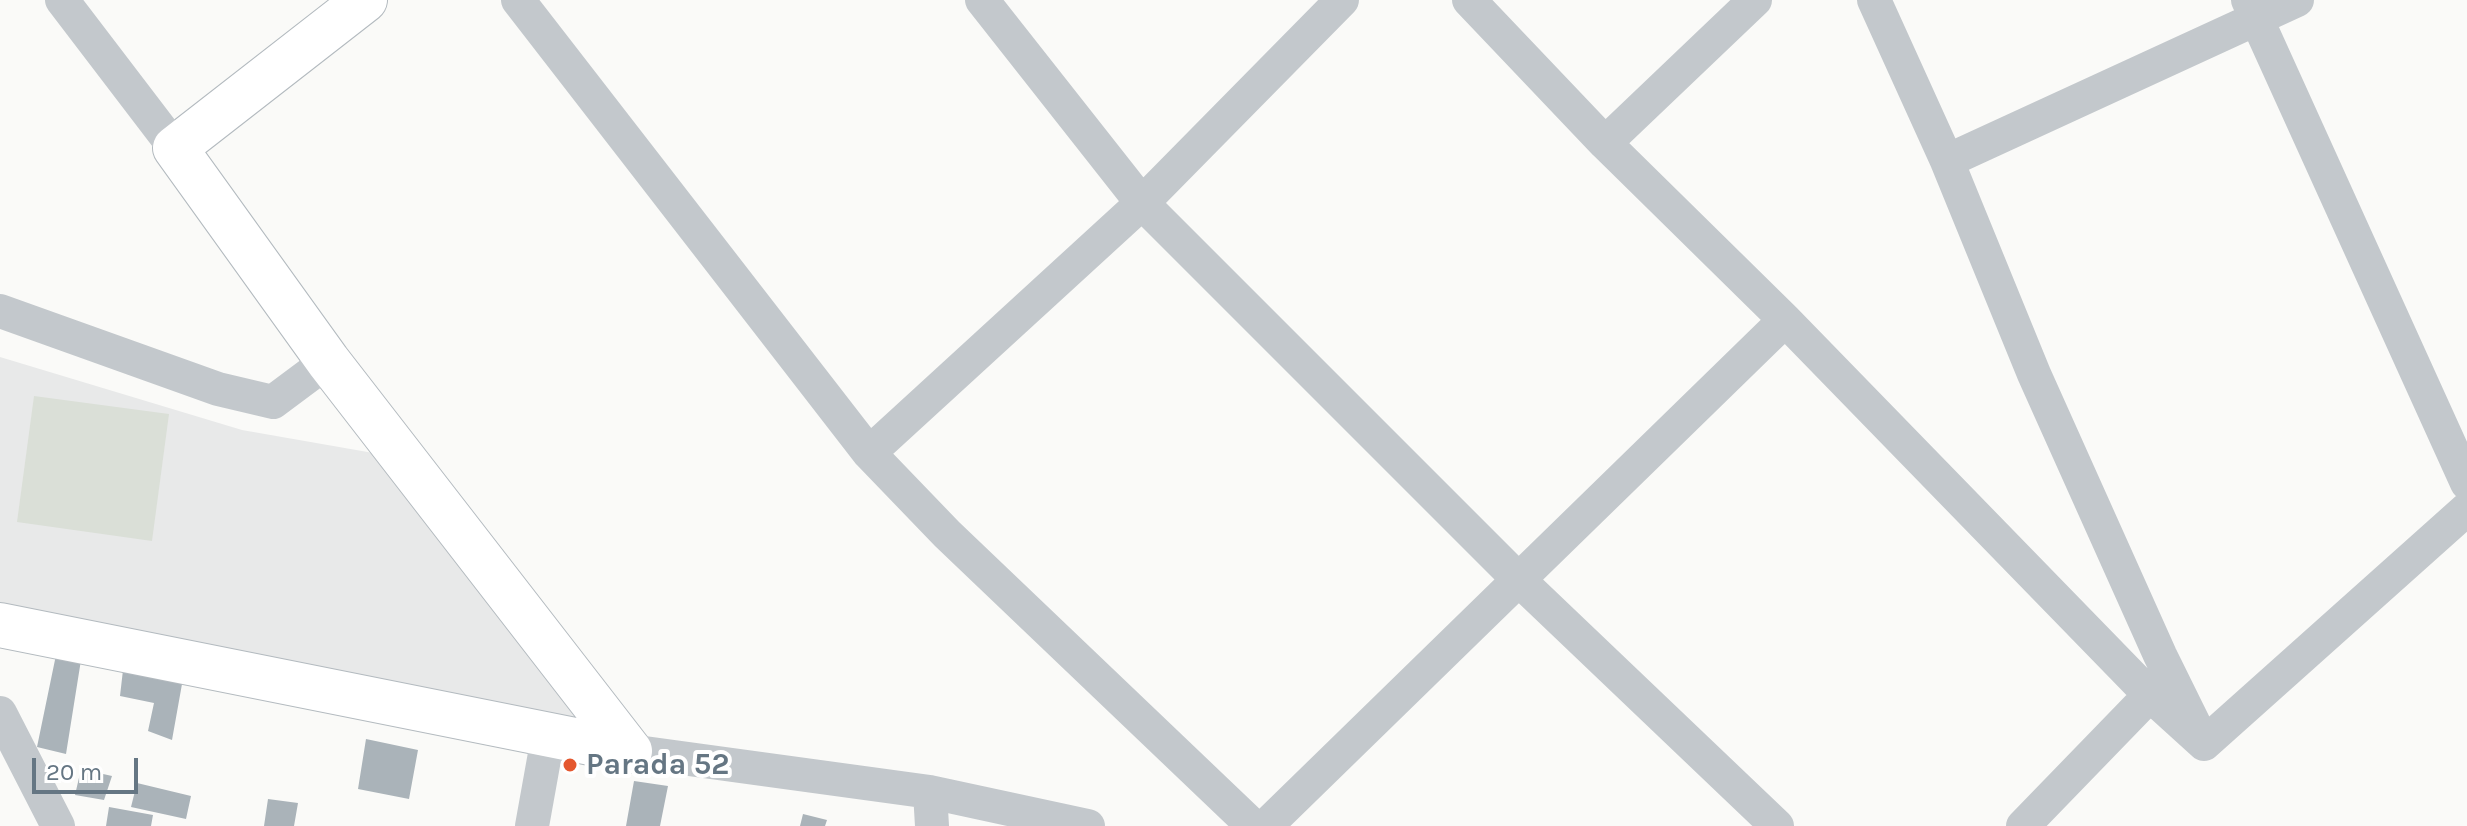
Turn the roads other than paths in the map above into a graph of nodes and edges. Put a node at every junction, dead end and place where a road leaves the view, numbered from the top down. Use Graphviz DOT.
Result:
graph roads {
  1 [pos="62,0"];
  2 [pos="365,0"];
  3 [pos="518,0"];
  4 [pos="982,0"];
  5 [pos="1342,0"];
  6 [pos="1469,0"];
  7 [pos="1755,0"];
  8 [pos="1874,0"];
  9 [pos="2297,0"];
  10 [pos="2252,9"];
  11 [pos="1605,143"];
  12 [pos="175,148"];
  13 [pos="1947,161"];
  14 [pos="1142,203"];
  15 [pos="0,311"];
  16 [pos="1785,320"];
  17 [pos="328,361"];
  18 [pos="869,453"];
  19 [pos="2467,483"];
  20 [pos="2467,509"];
  21 [pos="1519,580"];
  22 [pos="0,625"];
  23 [pos="2150,695"];
  24 [pos="0,713"];
  25 [pos="548,737"];
  26 [pos="2204,744"];
  27 [pos="630,751"];
  28 [pos="930,792"];
  29 [pos="58,826"];
  30 [pos="532,826"];
  31 [pos="932,826"];
  32 [pos="1088,826"];
  33 [pos="1253,826"];
  34 [pos="1266,826"];
  35 [pos="1777,826"];
  36 [pos="2023,826"];
  1 -- 12 [label="street"];
  2 -- 12 [label="street"];
  3 -- 18 [label="street"];
  4 -- 14 [label="street"];
  5 -- 14 [label="street"];
  6 -- 11 [label="street"];
  7 -- 11 [label="street"];
  8 -- 13 [label="street"];
  9 -- 10 [label="street"];
  10 -- 13 [label="street"];
  10 -- 19 [label="street"];
  11 -- 16 [label="street"];
  12 -- 17 [label="street"];
  13 -- 26 [label="street"];
  14 -- 18 [label="street"];
  14 -- 21 [label="street"];
  15 -- 17 [label="street"];
  16 -- 21 [label="street"];
  16 -- 23 [label="street"];
  17 -- 27 [label="street"];
  18 -- 33 [label="street"];
  20 -- 26 [label="street"];
  21 -- 34 [label="street"];
  21 -- 35 [label="street"];
  22 -- 25 [label="street"];
  23 -- 26 [label="street"];
  23 -- 36 [label="street"];
  24 -- 29 [label="street"];
  25 -- 27 [label="street"];
  25 -- 30 [label="street"];
  27 -- 28 [label="street"];
  28 -- 31 [label="street"];
  28 -- 32 [label="street"];
}
